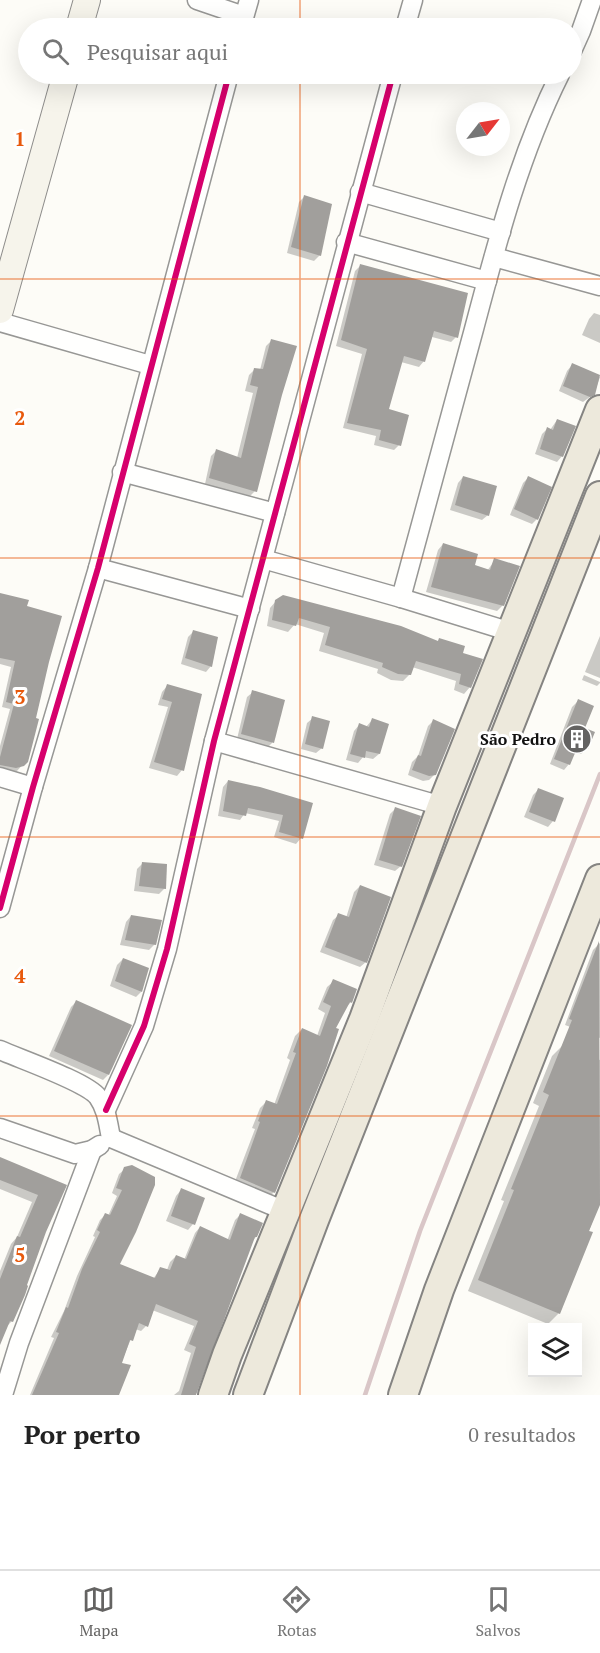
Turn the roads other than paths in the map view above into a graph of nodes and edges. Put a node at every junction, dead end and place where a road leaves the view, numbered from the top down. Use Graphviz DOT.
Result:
graph roads {
  1 [pos="87,0"];
  2 [pos="197,0"];
  3 [pos="413,0"];
  4 [pos="592,0"];
  5 [pos="245,15"];
  6 [pos="82,18"];
  7 [pos="408,18"];
  8 [pos="582,28"];
  9 [pos="63,84"];
  10 [pos="225,84"];
  11 [pos="390,84"];
  12 [pos="555,84"];
  13 [pos="360,192"];
  14 [pos="501,232"];
  15 [pos="346,242"];
  16 [pos="494,257"];
  17 [pos="487,281"];
  18 [pos="600,286"];
  19 [pos="0,310"];
  20 [pos="0,322"];
  21 [pos="150,365"];
  22 [pos="600,410"];
  23 [pos="592,459"];
  24 [pos="122,471"];
  25 [pos="600,496"];
  26 [pos="275,513"];
  27 [pos="263,559"];
  28 [pos="98,568"];
  29 [pos="401,598"];
  30 [pos="250,609"];
  31 [pos="511,632"];
  32 [pos="214,741"];
  33 [pos="0,777"];
  34 [pos="33,787"];
  35 [pos="442,806"];
  36 [pos="597,897"];
  37 [pos="0,908"];
  38 [pos="364,1019"];
  39 [pos="390,1029"];
  40 [pos="0,1050"];
  41 [pos="106,1110"];
  42 [pos="0,1128"];
  43 [pos="111,1138"];
  44 [pos="92,1150"];
  45 [pos="285,1211"];
  46 [pos="227,1355"];
  47 [pos="260,1363"];
  48 [pos="3,1395"];
  49 [pos="213,1395"];
  50 [pos="248,1395"];
  51 [pos="403,1395"];
  1 -- 6 [label="street"];
  2 -- 5 [label="street"];
  3 -- 7 [label="street"];
  4 -- 8 [label="street"];
  9 -- 19 [label="street"];
  10 -- 21 [label="street"];
  11 -- 13 [label="street"];
  12 -- 14 [label="street"];
  13 -- 14 [label="street"];
  13 -- 15 [label="street"];
  14 -- 16 [label="street"];
  15 -- 17 [label="street"];
  15 -- 26 [label="street"];
  16 -- 17 [label="street"];
  16 -- 18 [label="street"];
  17 -- 29 [label="street"];
  20 -- 21 [label="street"];
  21 -- 24 [label="street"];
  22 -- 23 [label="main road"];
  23 -- 31 [label="main road"];
  24 -- 26 [label="street"];
  24 -- 28 [label="street"];
  25 -- 39 [label="main road"];
  26 -- 27 [label="street"];
  27 -- 29 [label="street"];
  27 -- 30 [label="street"];
  28 -- 30 [label="street"];
  28 -- 34 [label="street"];
  29 -- 31 [label="street"];
  30 -- 32 [label="street"];
  31 -- 35 [label="main road"];
  32 -- 35 [label="street"];
  32 -- 41 [label="street"];
  33 -- 34 [label="street"];
  34 -- 37 [label="street"];
  35 -- 38 [label="main road"];
  36 -- 51 [label="main road"];
  38 -- 39 [label="main road"];
  38 -- 45 [label="main road"];
  39 -- 47 [label="main road"];
  40 -- 41 [label="street"];
  41 -- 43 [label="street"];
  42 -- 44 [label="street"];
  43 -- 44 [label="street"];
  43 -- 45 [label="street"];
  44 -- 48 [label="street"];
  45 -- 46 [label="main road"];
  46 -- 47 [label="main road"];
  46 -- 49 [label="main road"];
  47 -- 50 [label="main road"];
}
